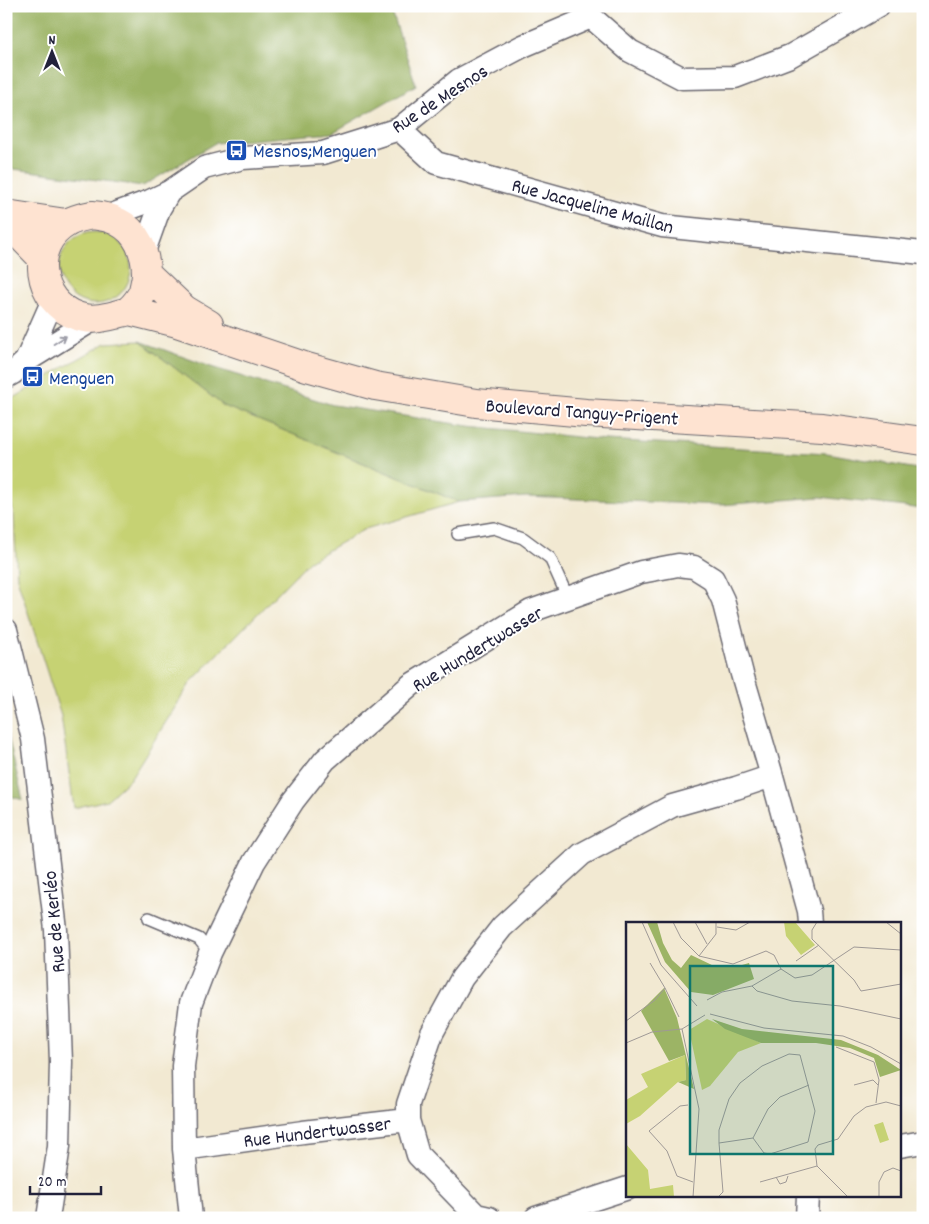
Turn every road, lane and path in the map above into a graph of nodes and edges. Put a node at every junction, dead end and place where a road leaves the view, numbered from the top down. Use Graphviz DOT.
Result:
graph roads {
  1 [pos="878,6"];
  2 [pos="588,12"];
  3 [pos="399,129"];
  4 [pos="169,192"];
  5 [pos="6,214"];
  6 [pos="106,217"];
  7 [pos="6,221"];
  8 [pos="66,223"];
  9 [pos="923,253"];
  10 [pos="42,258"];
  11 [pos="145,263"];
  12 [pos="53,300"];
  13 [pos="129,311"];
  14 [pos="94,319"];
  15 [pos="247,347"];
  16 [pos="26,361"];
  17 [pos="6,377"];
  18 [pos="923,441"];
  19 [pos="458,534"];
  20 [pos="568,598"];
  21 [pos="6,630"];
  22 [pos="772,776"];
  23 [pos="149,918"];
  24 [pos="810,922"];
  25 [pos="210,953"];
  26 [pos="408,1120"];
  27 [pos="923,1142"];
  28 [pos="902,1146"];
  29 [pos="184,1149"];
  30 [pos="626,1189"];
  31 [pos="808,1196"];
  32 [pos="48,1218"];
  33 [pos="191,1218"];
  34 [pos="489,1218"];
  35 [pos="536,1218"];
  36 [pos="807,1218"];
  1 -- 2 [label="street"];
  2 -- 3 [label="street, Rue de Mesnos"];
  3 -- 4 [label="street, Rue de Mesnos"];
  3 -- 9 [label="street, Rue Jacqueline Maillan"];
  4 -- 6 [label="street, Rue de Mesnos"];
  4 -- 11 [label="street, Rue de Mesnos"];
  5 -- 8 [label="street"];
  6 -- 8 [label="street"];
  6 -- 11 [label="street"];
  7 -- 10 [label="street"];
  8 -- 10 [label="street"];
  10 -- 12 [label="street"];
  11 -- 13 [label="street"];
  11 -- 15 [label="street, Boulevard Tanguy-Prigent"];
  12 -- 14 [label="street"];
  12 -- 16 [label="street"];
  13 -- 14 [label="street"];
  13 -- 15 [label="street, Boulevard Tanguy-Prigent"];
  16 -- 14 [label="street, one-way"];
  15 -- 18 [label="street, Boulevard Tanguy-Prigent"];
  16 -- 17 [label="street"];
  19 -- 20 [label="lane"];
  20 -- 22 [label="street, Rue Hundertwasser"];
  20 -- 25 [label="street, Rue Hundertwasser"];
  21 -- 32 [label="street, Rue de Kerléo"];
  22 -- 24 [label="street, Rue Hundertwasser"];
  22 -- 26 [label="street"];
  23 -- 25 [label="lane"];
  25 -- 29 [label="street, Rue Hundertwasser"];
  26 -- 29 [label="street, Rue Hundertwasser"];
  26 -- 34 [label="street, Rue Hundertwasser"];
  27 -- 28 [label="street"];
  29 -- 33 [label="street, Rue Hundertwasser"];
  30 -- 35 [label="street"];
  31 -- 36 [label="street"];
}
